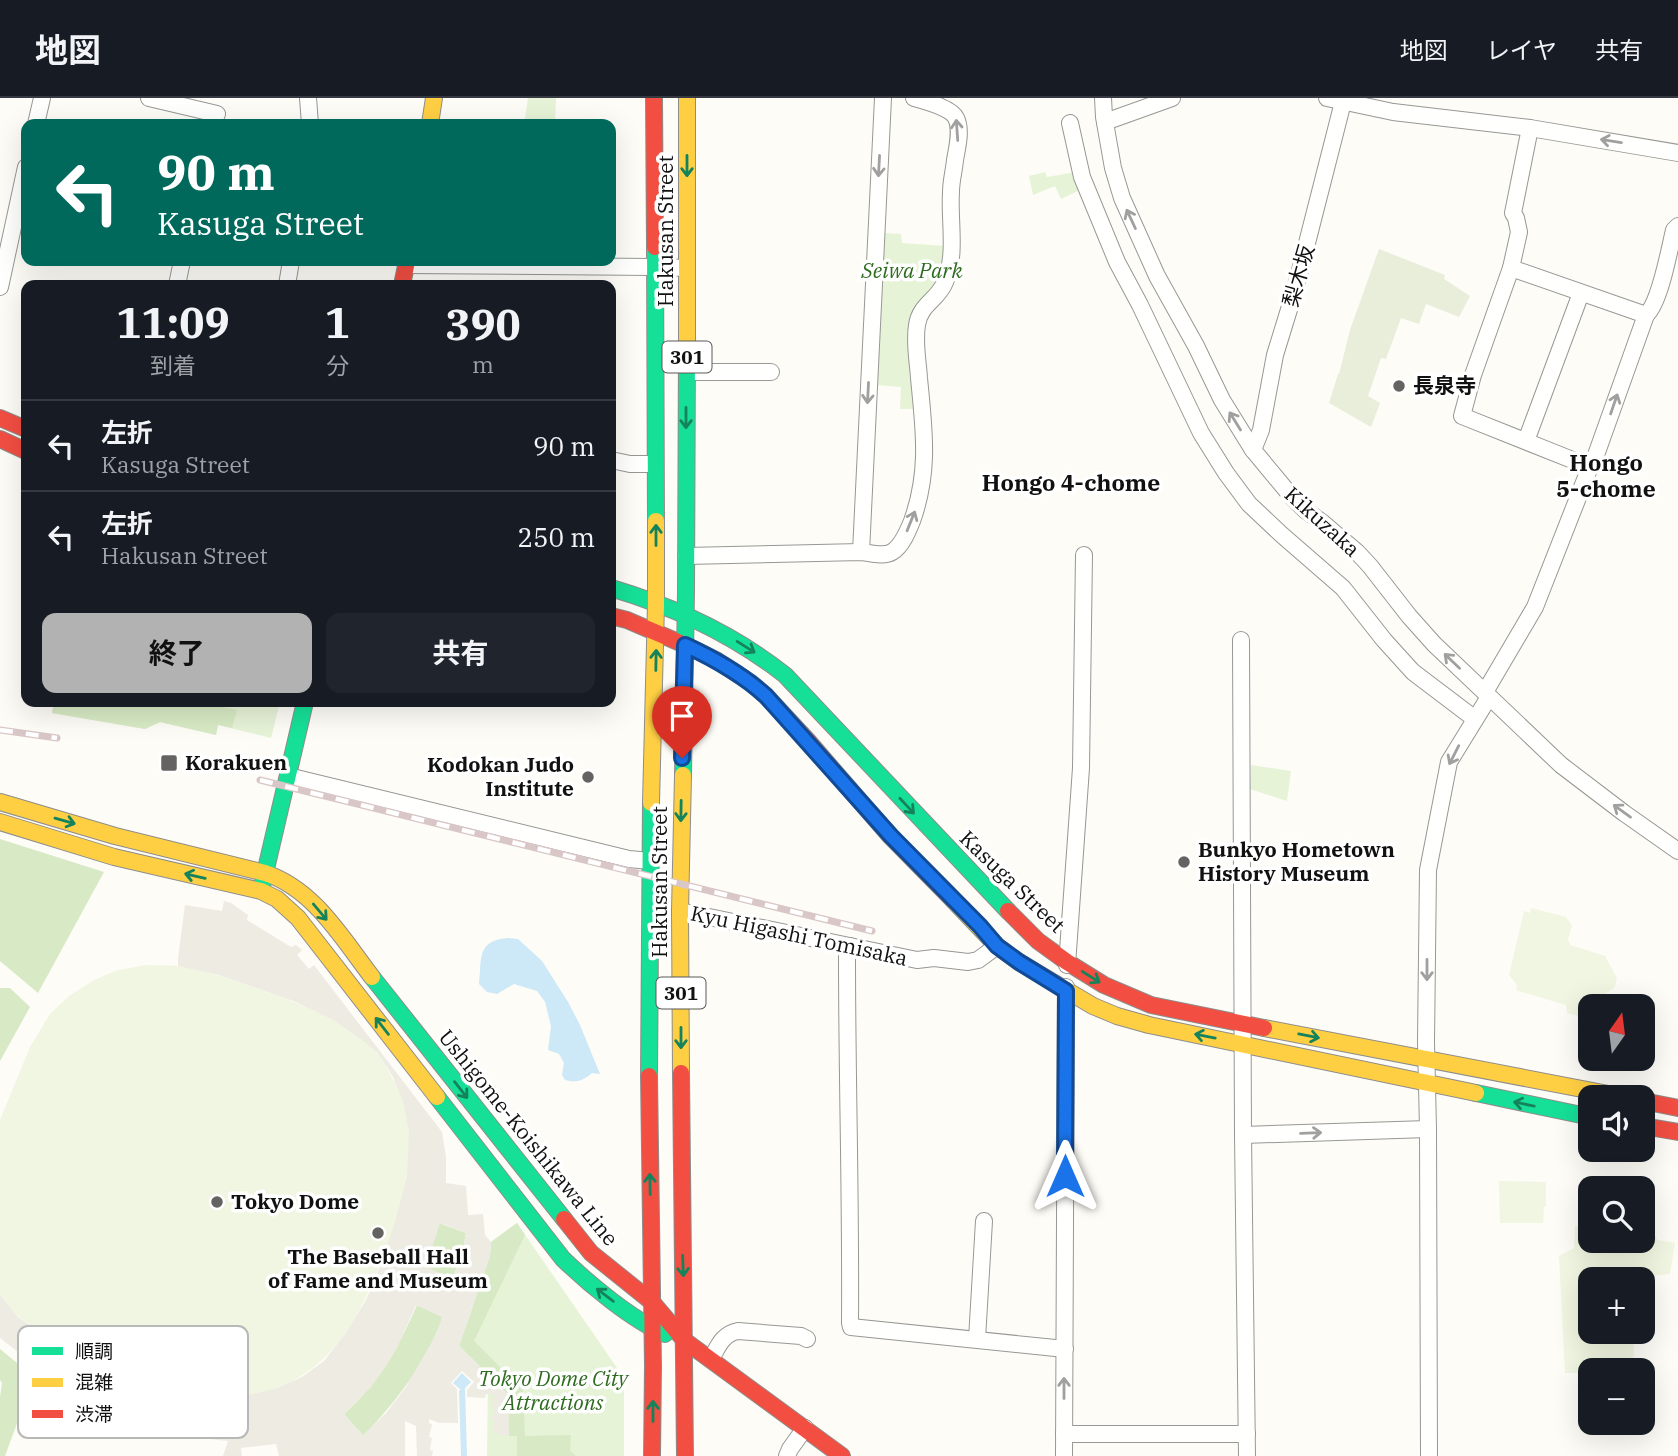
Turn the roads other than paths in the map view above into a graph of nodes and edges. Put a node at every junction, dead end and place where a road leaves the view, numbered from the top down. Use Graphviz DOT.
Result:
graph roads {
  1 [pos="42,98"];
  2 [pos="149,98"];
  3 [pos="308,98"];
  4 [pos="434,98"];
  5 [pos="654,98"];
  6 [pos="687,98"];
  7 [pos="883,98"];
  8 [pos="914,98"];
  9 [pos="1103,98"];
  10 [pos="1172,98"];
  11 [pos="1335,100"];
  12 [pos="37,119"];
  13 [pos="215,119"];
  14 [pos="310,119"];
  15 [pos="431,119"];
  16 [pos="1105,122"];
  17 [pos="1070,123"];
  18 [pos="1530,128"];
  19 [pos="1677,148"];
  20 [pos="21,190"];
  21 [pos="1678,226"];
  22 [pos="592,266"];
  23 [pos="654,267"];
  24 [pos="687,268"];
  25 [pos="1511,268"];
  26 [pos="0,286"];
  27 [pos="1581,293"];
  28 [pos="1646,316"];
  29 [pos="687,372"];
  30 [pos="771,372"];
  31 [pos="0,418"];
  32 [pos="21,427"];
  33 [pos="0,439"];
  34 [pos="1526,441"];
  35 [pos="21,450"];
  36 [pos="1253,450"];
  37 [pos="616,461"];
  38 [pos="655,464"];
  39 [pos="1590,467"];
  40 [pos="861,552"];
  41 [pos="1084,555"];
  42 [pos="686,556"];
  43 [pos="616,590"];
  44 [pos="656,604"];
  45 [pos="685,615"];
  46 [pos="616,618"];
  47 [pos="656,631"];
  48 [pos="1241,640"];
  49 [pos="685,645"];
  50 [pos="1487,695"];
  51 [pos="304,707"];
  52 [pos="1475,719"];
  53 [pos="288,776"];
  54 [pos="0,802"];
  55 [pos="0,822"];
  56 [pos="1678,851"];
  57 [pos="650,860"];
  58 [pos="265,873"];
  59 [pos="261,891"];
  60 [pos="680,911"];
  61 [pos="849,946"];
  62 [pos="997,946"];
  63 [pos="1067,962"];
  64 [pos="1066,991"];
  65 [pos="1243,1023"];
  66 [pos="1243,1043"];
  67 [pos="1426,1060"];
  68 [pos="1427,1083"];
  69 [pos="1578,1088"];
  70 [pos="1655,1103"];
  71 [pos="1678,1108"];
  72 [pos="1578,1114"];
  73 [pos="1655,1128"];
  74 [pos="1428,1129"];
  75 [pos="1678,1132"];
  76 [pos="1243,1135"];
  77 [pos="984,1221"];
  78 [pos="652,1302"];
  79 [pos="652,1329"];
  80 [pos="807,1339"];
  81 [pos="977,1339"];
  82 [pos="685,1341"];
  83 [pos="1065,1349"];
  84 [pos="711,1360"];
  85 [pos="805,1428"];
  86 [pos="1064,1434"];
  87 [pos="1247,1434"];
  88 [pos="652,1456"];
  89 [pos="685,1456"];
  90 [pos="787,1456"];
  91 [pos="842,1456"];
  92 [pos="1064,1456"];
  93 [pos="1247,1456"];
  94 [pos="1429,1456"];
  1 -- 12 [label="street"];
  2 -- 13 [label="street"];
  3 -- 14 [label="street"];
  4 -- 15 [label="main road"];
  5 -- 23 [label="main road, Hakusan Street / 301"];
  6 -- 24 [label="main road, Hakusan Street / 301, one-way"];
  7 -- 40 [label="street, one-way"];
  40 -- 8 [label="street, one-way"];
  9 -- 16 [label="street, Kikuzaka"];
  10 -- 16 [label="street"];
  11 -- 18 [label="street"];
  11 -- 36 [label="street, 梨木坂"];
  36 -- 16 [label="street, Kikuzaka, one-way"];
  17 -- 52 [label="street"];
  19 -- 18 [label="street, one-way"];
  18 -- 25 [label="street"];
  20 -- 26 [label="street"];
  21 -- 28 [label="street"];
  22 -- 23 [label="street"];
  23 -- 24 [label="street"];
  23 -- 38 [label="main road, Hakusan Street / 301"];
  24 -- 29 [label="main road, Hakusan Street / 301"];
  25 -- 27 [label="street"];
  25 -- 34 [label="street"];
  27 -- 28 [label="street"];
  27 -- 34 [label="street"];
  39 -- 28 [label="street, one-way"];
  29 -- 30 [label="street"];
  29 -- 42 [label="main road, Hakusan Street / 301, one-way"];
  31 -- 32 [label="main road"];
  33 -- 35 [label="main road"];
  34 -- 39 [label="street"];
  50 -- 36 [label="street, Kikuzaka, one-way"];
  37 -- 38 [label="street"];
  44 -- 38 [label="main road, Hakusan Street / 301, one-way"];
  39 -- 50 [label="street"];
  40 -- 42 [label="street"];
  41 -- 63 [label="street"];
  42 -- 45 [label="main road, Hakusan Street / 301"];
  43 -- 44 [label="main road, Kasuga Street"];
  44 -- 45 [label="main road, Kasuga Street"];
  44 -- 47 [label="main road, Hakusan Street / 301"];
  45 -- 49 [label="main road, Hakusan Street / 301"];
  45 -- 63 [label="main road, Kasuga Street, one-way"];
  46 -- 47 [label="main road"];
  47 -- 49 [label="main road"];
  57 -- 47 [label="main road, Hakusan Street / 301, one-way"];
  48 -- 65 [label="street"];
  49 -- 60 [label="main road, Hakusan Street / 301, one-way"];
  49 -- 62 [label="main road"];
  50 -- 52 [label="street"];
  56 -- 50 [label="street, Kikuzaka, one-way"];
  51 -- 53 [label="main road"];
  52 -- 67 [label="street, one-way"];
  53 -- 57 [label="street"];
  53 -- 58 [label="main road"];
  54 -- 58 [label="main road, Ushigome-Koishikawa Line, one-way"];
  59 -- 55 [label="main road, Ushigome-Koishikawa Line, one-way"];
  78 -- 57 [label="main road, Hakusan Street / 301, one-way"];
  58 -- 59 [label="main road"];
  58 -- 78 [label="main road, Ushigome-Koishikawa Line, one-way"];
  79 -- 59 [label="main road, Ushigome-Koishikawa Line, one-way"];
  60 -- 61 [label="street, Kyu Higashi Tomisaka"];
  60 -- 82 [label="main road, Hakusan Street / 301, one-way"];
  61 -- 62 [label="street, Kyu Higashi Tomisaka"];
  61 -- 81 [label="street"];
  62 -- 64 [label="main road"];
  63 -- 64 [label="street"];
  63 -- 65 [label="main road, Kasuga Street, one-way"];
  66 -- 64 [label="main road, one-way"];
  64 -- 83 [label="street"];
  65 -- 66 [label="street"];
  65 -- 67 [label="main road, Kasuga Street, one-way"];
  66 -- 68 [label="main road"];
  66 -- 76 [label="street"];
  67 -- 68 [label="street"];
  67 -- 69 [label="main road, Kasuga Street"];
  72 -- 68 [label="main road, one-way"];
  68 -- 74 [label="street"];
  70 -- 71 [label="main road"];
  73 -- 75 [label="main road"];
  76 -- 74 [label="street, one-way"];
  74 -- 94 [label="street"];
  76 -- 87 [label="street"];
  77 -- 81 [label="street"];
  78 -- 79 [label="main road, Hakusan Street / 301"];
  78 -- 82 [label="main road, Ushigome-Koishikawa Line"];
  79 -- 82 [label="main road, Ushigome-Koishikawa Line"];
  88 -- 79 [label="main road, Hakusan Street / 301, one-way"];
  80 -- 84 [label="street"];
  81 -- 83 [label="street"];
  82 -- 84 [label="main road"];
  82 -- 89 [label="main road, Hakusan Street / 301"];
  86 -- 83 [label="street, one-way"];
  84 -- 85 [label="main road"];
  85 -- 90 [label="street"];
  85 -- 91 [label="main road"];
  86 -- 87 [label="street"];
  86 -- 92 [label="street"];
  87 -- 93 [label="street"];
}
